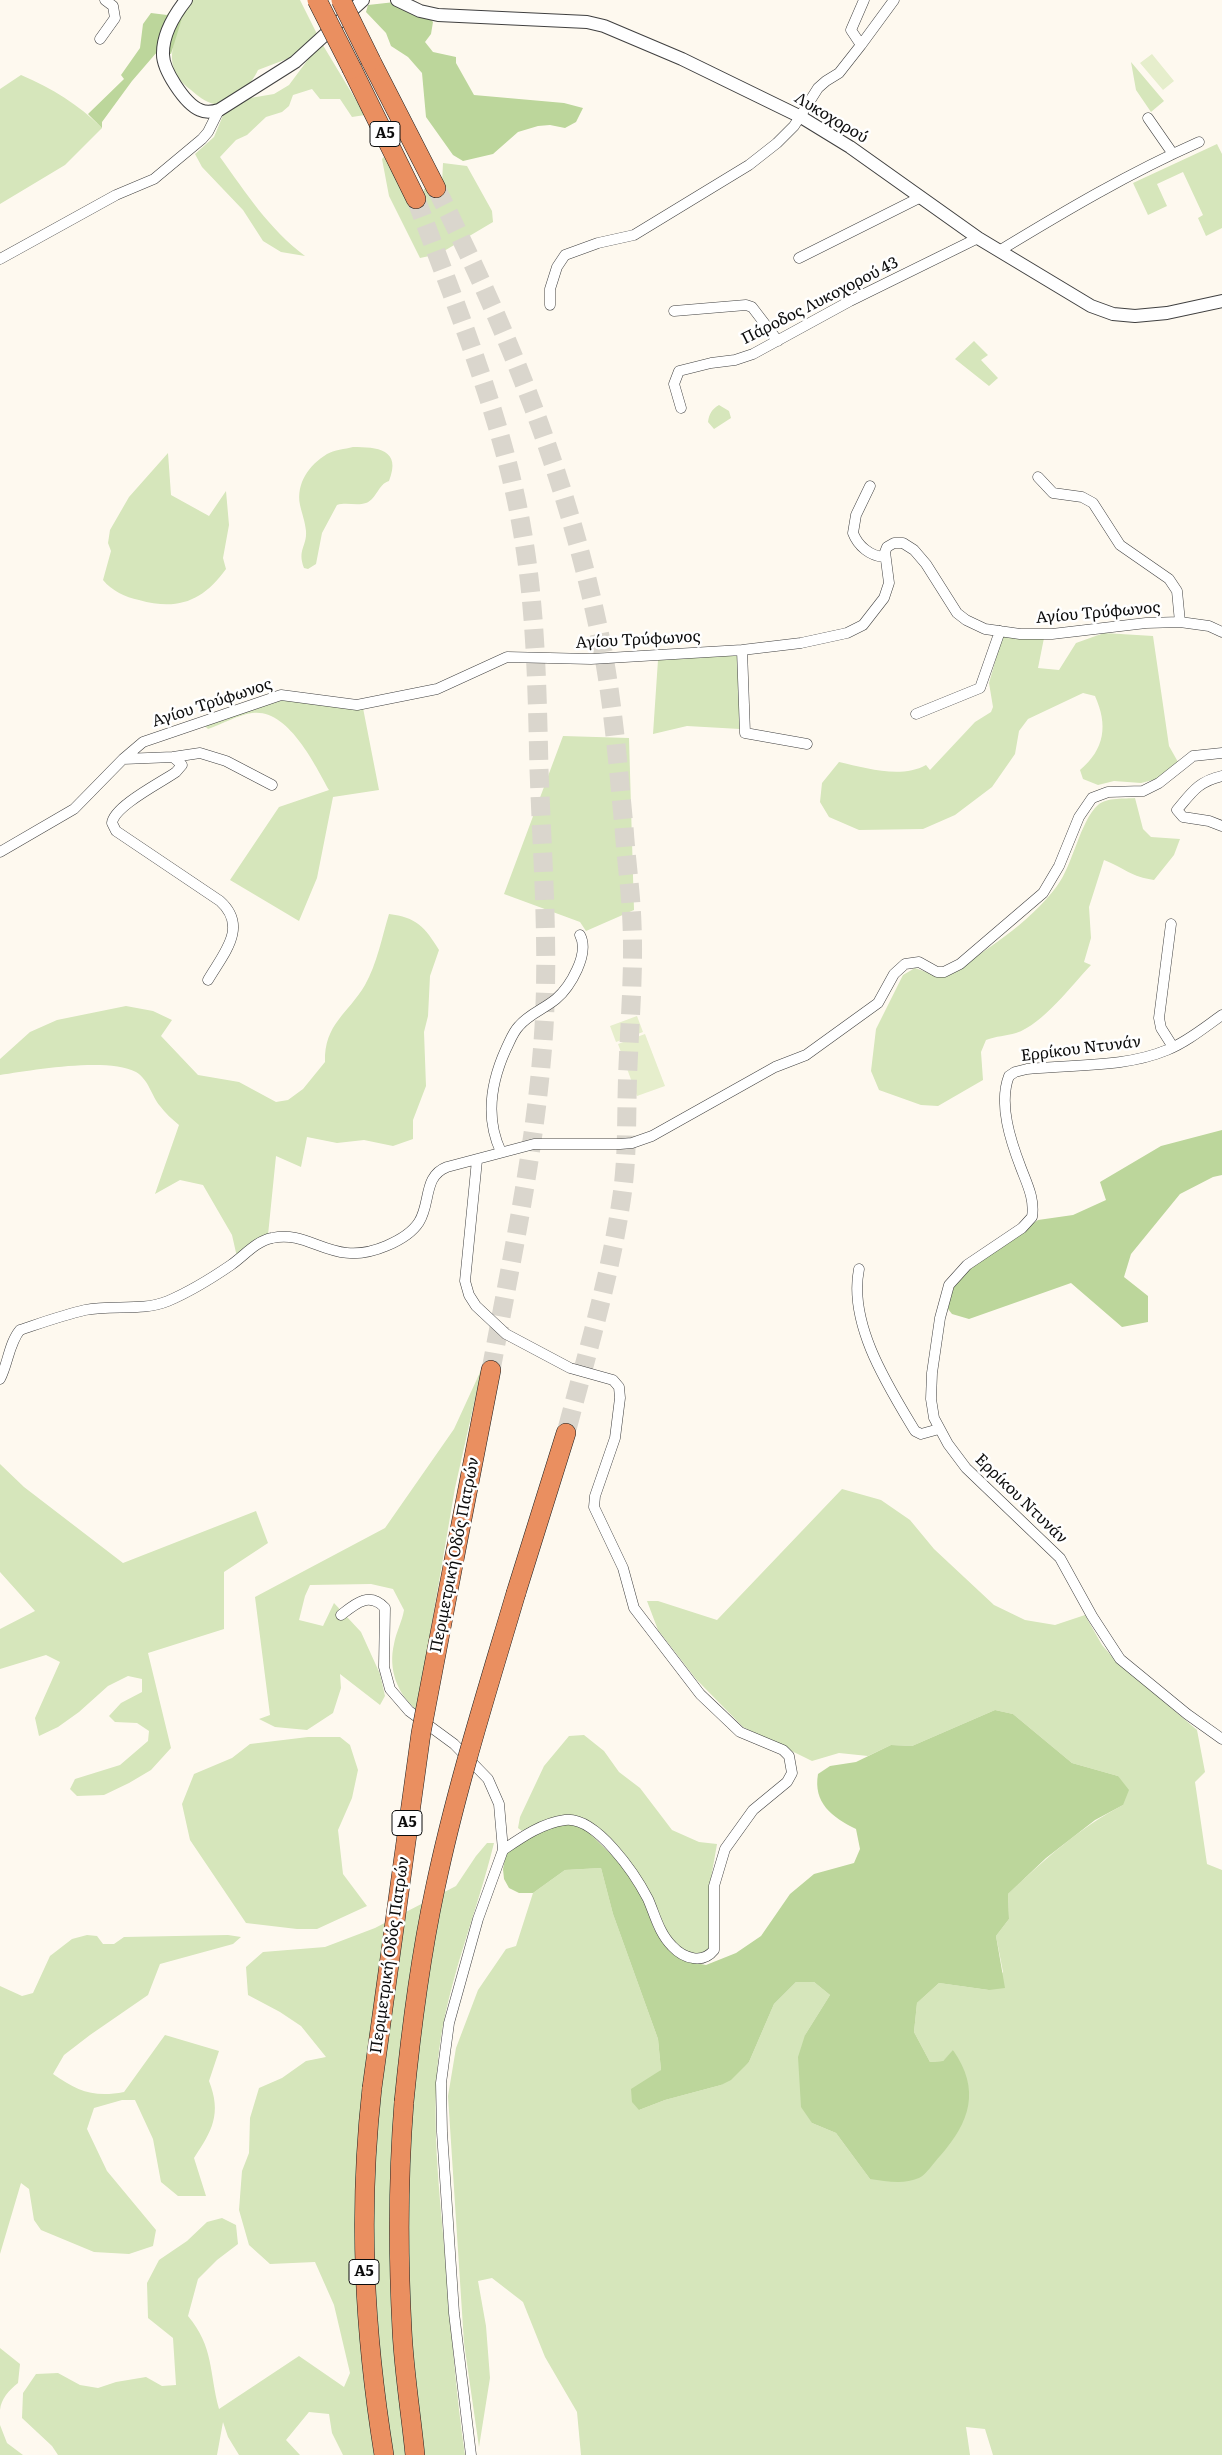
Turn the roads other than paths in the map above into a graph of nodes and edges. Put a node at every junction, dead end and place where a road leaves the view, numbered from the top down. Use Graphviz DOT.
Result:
graph roads {
  1 [pos="105,0"];
  2 [pos="186,0"];
  3 [pos="317,0"];
  4 [pos="342,0"];
  5 [pos="363,0"];
  6 [pos="396,0"];
  7 [pos="864,0"];
  8 [pos="894,0"];
  9 [pos="100,39"];
  10 [pos="862,45"];
  11 [pos="219,110"];
  12 [pos="801,117"];
  13 [pos="1148,118"];
  14 [pos="1199,142"];
  15 [pos="1173,154"];
  16 [pos="436,188"];
  17 [pos="921,197"];
  18 [pos="416,199"];
  19 [pos="978,238"];
  20 [pos="1000,250"];
  21 [pos="799,258"];
  22 [pos="0,259"];
  23 [pos="1222,301"];
  24 [pos="550,305"];
  25 [pos="674,311"];
  26 [pos="778,341"];
  27 [pos="681,408"];
  28 [pos="1038,477"];
  29 [pos="870,486"];
  30 [pos="884,558"];
  31 [pos="1180,622"];
  32 [pos="1000,631"];
  33 [pos="1222,632"];
  34 [pos="742,650"];
  35 [pos="916,714"];
  36 [pos="807,744"];
  37 [pos="1222,753"];
  38 [pos="173,757"];
  39 [pos="124,759"];
  40 [pos="1222,776"];
  41 [pos="272,785"];
  42 [pos="1222,826"];
  43 [pos="0,852"];
  44 [pos="1171,924"];
  45 [pos="580,935"];
  46 [pos="208,980"];
  47 [pos="1222,1015"];
  48 [pos="1173,1047"];
  49 [pos="501,1152"];
  50 [pos="478,1160"];
  51 [pos="859,1269"];
  52 [pos="491,1370"];
  53 [pos="0,1379"];
  54 [pos="939,1429"];
  55 [pos="566,1433"];
  56 [pos="341,1615"];
  57 [pos="1222,1739"];
  58 [pos="503,1850"];
  59 [pos="384,2455"];
  60 [pos="415,2455"];
  61 [pos="471,2455"];
  1 -- 9 [label="street"];
  2 -- 11 [label="street"];
  3 -- 18 [label="highway, Α5, bridge"];
  4 -- 16 [label="highway, Α5, bridge"];
  5 -- 11 [label="street"];
  6 -- 12 [label="street, Λυκοχορού"];
  7 -- 10 [label="street"];
  8 -- 10 [label="street"];
  10 -- 12 [label="street"];
  11 -- 22 [label="street"];
  12 -- 17 [label="street, Λυκοχορού"];
  12 -- 24 [label="street"];
  13 -- 15 [label="street"];
  14 -- 15 [label="street"];
  15 -- 20 [label="street"];
  17 -- 19 [label="street, Λυκοχορού"];
  17 -- 21 [label="street"];
  19 -- 20 [label="street, Λυκοχορού"];
  19 -- 26 [label="street, Πάροδος Λυκοχορού 43"];
  20 -- 23 [label="street, Λυκοχορού"];
  25 -- 26 [label="street"];
  26 -- 27 [label="street, Πάροδος Λυκοχορού 43"];
  28 -- 31 [label="street"];
  29 -- 30 [label="street"];
  30 -- 32 [label="street, Αγίου Τρύφωνος"];
  30 -- 34 [label="street, Αγίου Τρύφωνος"];
  31 -- 32 [label="street, Αγίου Τρύφωνος"];
  31 -- 33 [label="street, Αγίου Τρύφωνος"];
  32 -- 35 [label="street"];
  34 -- 36 [label="street"];
  34 -- 39 [label="street, Αγίου Τρύφωνος"];
  37 -- 49 [label="street"];
  38 -- 39 [label="street"];
  38 -- 41 [label="street"];
  38 -- 46 [label="street"];
  39 -- 43 [label="street, Αγίου Τρύφωνος"];
  40 -- 42 [label="street"];
  44 -- 48 [label="street"];
  45 -- 49 [label="street"];
  47 -- 48 [label="street, Ερρίκου Ντυνάν"];
  48 -- 54 [label="street, Ερρίκου Ντυνάν"];
  49 -- 50 [label="street"];
  50 -- 53 [label="street"];
  50 -- 58 [label="street"];
  51 -- 54 [label="street"];
  52 -- 59 [label="highway, Περιμετρική Οδός Πατρών / Α5, bridge"];
  54 -- 57 [label="street, Ερρίκου Ντυνάν"];
  55 -- 60 [label="highway, Περιμετρική Οδός Πατρών / Α5, bridge"];
  56 -- 58 [label="street"];
  58 -- 61 [label="street"];
}
